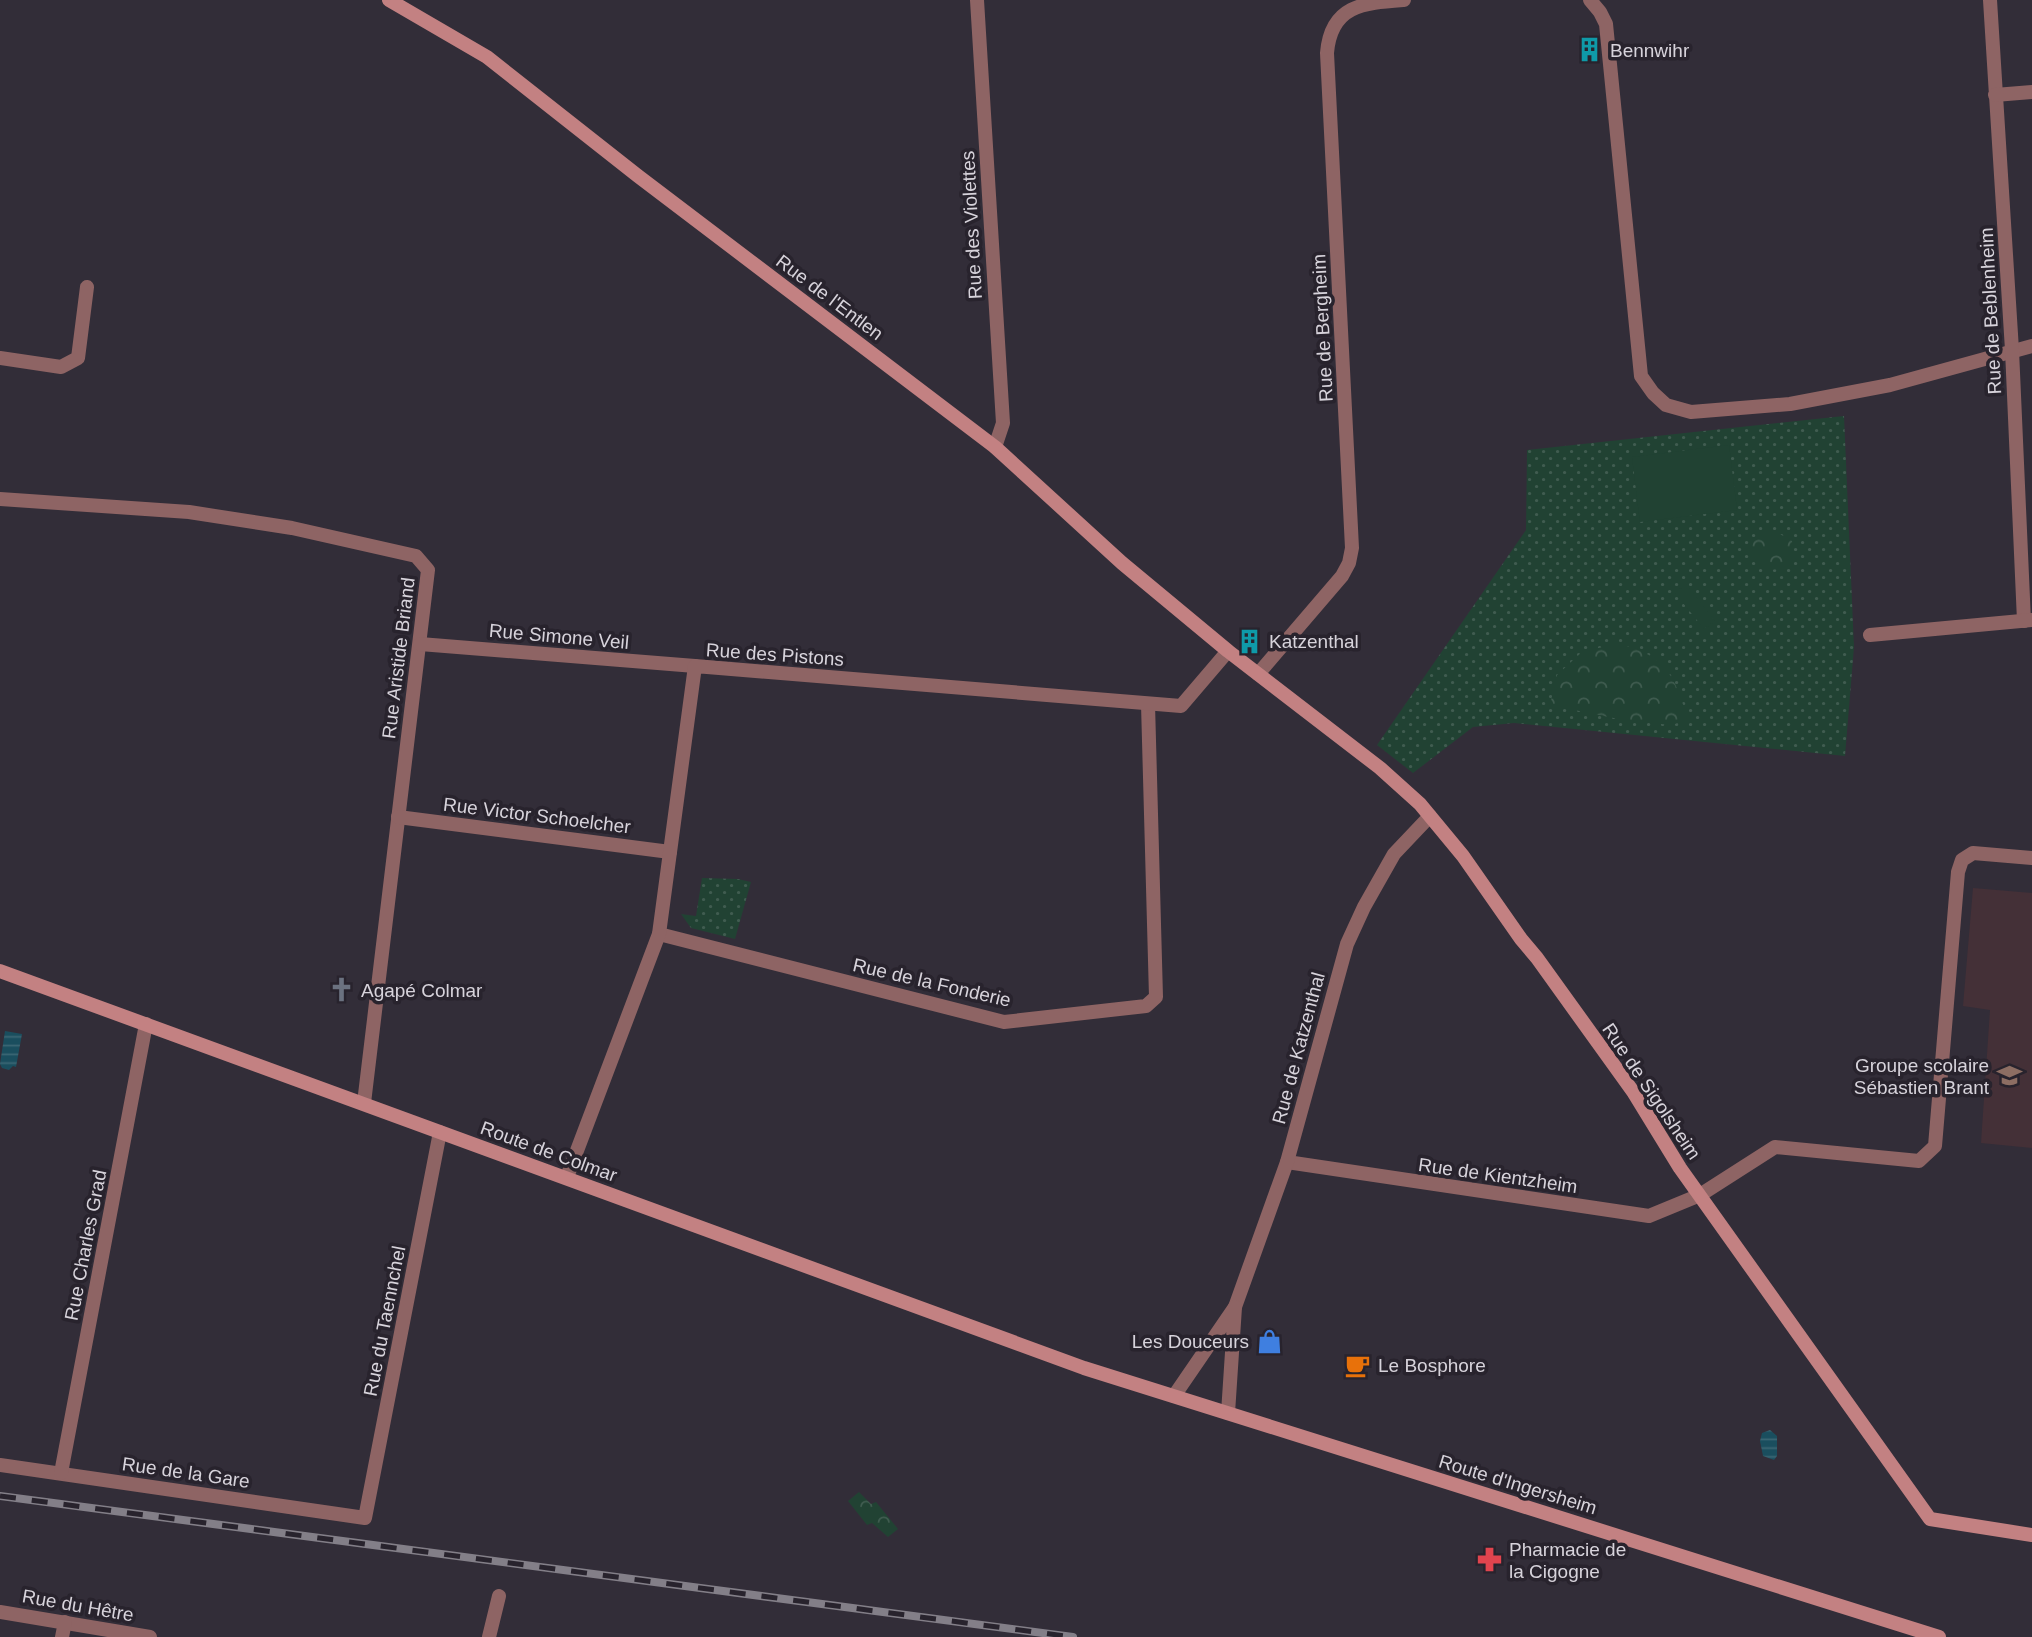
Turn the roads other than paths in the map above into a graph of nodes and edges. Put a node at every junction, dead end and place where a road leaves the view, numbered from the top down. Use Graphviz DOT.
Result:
graph roads {
  1 [pos="389,0"];
  2 [pos="977,0"];
  3 [pos="1404,0"];
  4 [pos="1590,0"];
  5 [pos="1990,0"];
  6 [pos="2032,92"];
  7 [pos="1995,95"];
  8 [pos="87,287"];
  9 [pos="2032,346"];
  10 [pos="2012,350"];
  11 [pos="0,358"];
  12 [pos="995,447"];
  13 [pos="0,499"];
  14 [pos="2028,621"];
  15 [pos="1870,635"];
  16 [pos="419,644"];
  17 [pos="1228,651"];
  18 [pos="695,666"];
  19 [pos="1258,674"];
  20 [pos="1148,704"];
  21 [pos="1430,816"];
  22 [pos="398,817"];
  23 [pos="670,852"];
  24 [pos="2032,858"];
  25 [pos="659,934"];
  26 [pos="0,971"];
  27 [pos="146,1024"];
  28 [pos="364,1103"];
  29 [pos="440,1132"];
  30 [pos="1287,1162"];
  31 [pos="567,1177"];
  32 [pos="1700,1195"];
  33 [pos="1235,1307"];
  34 [pos="1084,1368"];
  35 [pos="1174,1396"];
  36 [pos="1228,1413"];
  37 [pos="0,1465"];
  38 [pos="61,1473"];
  39 [pos="365,1518"];
  40 [pos="2032,1535"];
  41 [pos="499,1596"];
  42 [pos="0,1612"];
  43 [pos="65,1622"];
  44 [pos="62,1637"];
  45 [pos="150,1637"];
  46 [pos="489,1637"];
  47 [pos="1939,1637"];
  1 -- 12 [label="street, Rue de l'Entlen"];
  2 -- 12 [label="street, Rue des Violettes"];
  3 -- 19 [label="street, Rue de Bergheim"];
  4 -- 10 [label="street"];
  5 -- 7 [label="street, Rue de Beblenheim"];
  6 -- 7 [label="street"];
  7 -- 10 [label="street, Rue de Beblenheim"];
  8 -- 11 [label="street"];
  9 -- 10 [label="street"];
  10 -- 14 [label="street, Rue de Beblenheim"];
  12 -- 17 [label="street, Rue de l'Entlen"];
  13 -- 16 [label="street, Rue Aristide Briand"];
  14 -- 15 [label="street"];
  16 -- 18 [label="street, Rue Simone Veil"];
  16 -- 22 [label="street, Rue Aristide Briand"];
  17 -- 19 [label="street, Rue de Sigolsheim"];
  17 -- 20 [label="street, Rue des Pistons"];
  18 -- 20 [label="street, Rue des Pistons"];
  18 -- 23 [label="street, Rue des Pistons"];
  19 -- 21 [label="street, Rue de Sigolsheim"];
  20 -- 25 [label="street, Rue de la Fonderie"];
  21 -- 30 [label="street, Rue de Katzenthal"];
  21 -- 32 [label="street, Rue de Sigolsheim"];
  22 -- 23 [label="street, Rue Victor Schoelcher"];
  22 -- 28 [label="street, Rue Aristide Briand"];
  23 -- 25 [label="street, Rue des Pistons"];
  24 -- 32 [label="street, Rue de Kientzheim"];
  25 -- 31 [label="street, Rue des Pistons"];
  26 -- 27 [label="street, Route de Colmar"];
  27 -- 28 [label="street, Route de Colmar"];
  27 -- 38 [label="street, Rue Charles Grad"];
  28 -- 29 [label="street, Route de Colmar"];
  29 -- 34 [label="street, Route de Colmar"];
  29 -- 39 [label="street, Rue du Taennchel"];
  30 -- 32 [label="street, Rue de Kientzheim"];
  30 -- 33 [label="street, Rue de Katzenthal"];
  32 -- 40 [label="street, Rue de Sigolsheim"];
  33 -- 35 [label="street, Rue de Katzenthal"];
  33 -- 36 [label="street, Rue de Katzenthal"];
  34 -- 35 [label="street, Route d'Ingersheim"];
  35 -- 36 [label="street, Route d'Ingersheim"];
  36 -- 47 [label="street, Route d'Ingersheim"];
  37 -- 38 [label="street, Rue de la Gare"];
  38 -- 39 [label="street, Rue de la Gare"];
  41 -- 46 [label="street"];
  42 -- 43 [label="street, Rue du Hêtre"];
  43 -- 44 [label="street"];
  43 -- 45 [label="street, Rue du Hêtre"];
}
